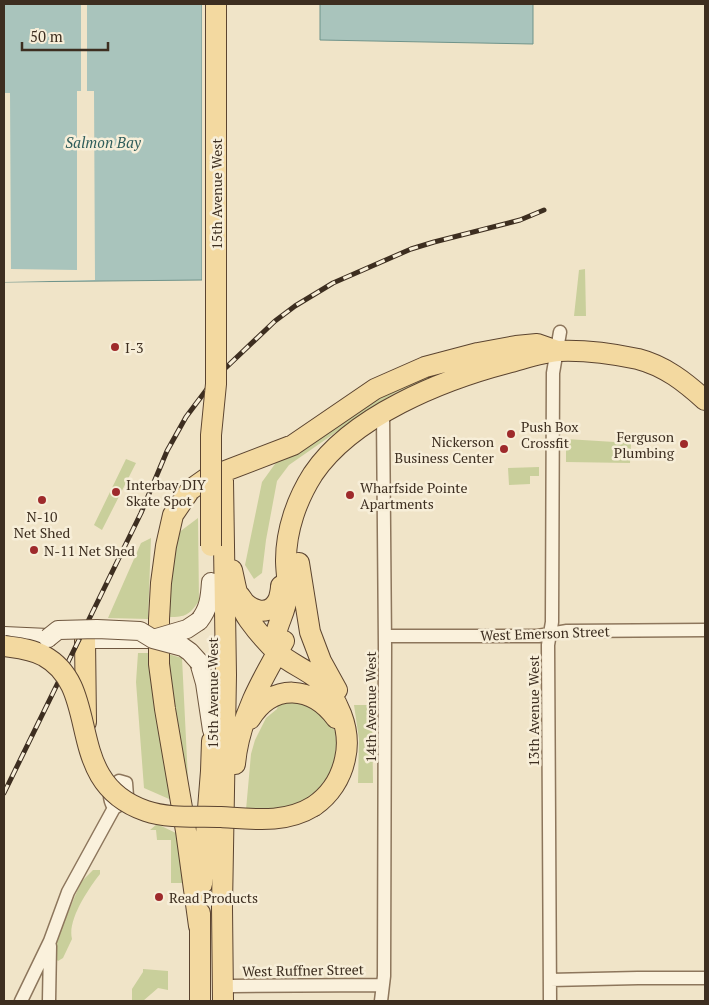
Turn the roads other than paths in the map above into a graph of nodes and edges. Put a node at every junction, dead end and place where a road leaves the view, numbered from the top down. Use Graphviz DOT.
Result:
graph roads {
  1 [pos="216,4"];
  2 [pos="559,342"];
  3 [pos="216,384"];
  4 [pos="705,400"];
  5 [pos="383,413"];
  6 [pos="221,546"];
  7 [pos="292,564"];
  8 [pos="211,582"];
  9 [pos="236,587"];
  10 [pos="705,630"];
  11 [pos="550,633"];
  12 [pos="4,636"];
  13 [pos="385,636"];
  14 [pos="48,638"];
  15 [pos="85,639"];
  16 [pos="153,639"];
  17 [pos="4,646"];
  18 [pos="277,652"];
  19 [pos="212,730"];
  20 [pos="241,733"];
  21 [pos="346,735"];
  22 [pos="86,739"];
  23 [pos="114,808"];
  24 [pos="223,880"];
  25 [pos="199,926"];
  26 [pos="50,941"];
  27 [pos="705,978"];
  28 [pos="550,980"];
  29 [pos="383,984"];
  30 [pos="223,995"];
  31 [pos="21,1001"];
  32 [pos="50,1001"];
  33 [pos="200,1001"];
  34 [pos="381,1001"];
  35 [pos="550,1001"];
  1 -- 3 [label="main road, 15th Avenue West, bridge"];
  2 -- 4 [label="main road"];
  2 -- 5 [label="main road"];
  2 -- 11 [label="street, 13th Avenue West"];
  2 -- 25 [label="main road"];
  3 -- 6 [label="main road, 15th Avenue West, bridge"];
  3 -- 6 [label="main road, 15th Avenue West, bridge"];
  5 -- 7 [label="main road"];
  5 -- 13 [label="street, 14th Avenue West"];
  6 -- 8 [label="main road, 15th Avenue West"];
  6 -- 9 [label="main road"];
  6 -- 24 [label="main road, 15th Avenue West"];
  7 -- 9 [label="main road"];
  7 -- 18 [label="main road"];
  7 -- 21 [label="main road"];
  8 -- 16 [label="main road, bridge"];
  8 -- 19 [label="main road, 15th Avenue West"];
  9 -- 18 [label="main road"];
  10 -- 11 [label="street, West Emerson Street"];
  11 -- 13 [label="street, West Emerson Street"];
  11 -- 28 [label="street, 13th Avenue West"];
  12 -- 14 [label="main road"];
  13 -- 29 [label="street, 14th Avenue West"];
  14 -- 15 [label="main road"];
  14 -- 16 [label="main road, bridge"];
  15 -- 16 [label="main road"];
  15 -- 22 [label="main road, bridge"];
  16 -- 19 [label="main road, bridge"];
  17 -- 22 [label="main road, bridge"];
  18 -- 20 [label="main road"];
  18 -- 21 [label="main road"];
  19 -- 25 [label="main road, 15th Avenue West"];
  20 -- 21 [label="main road"];
  20 -- 24 [label="main road"];
  21 -- 22 [label="main road, bridge"];
  23 -- 26 [label="street"];
  24 -- 30 [label="main road, 15th Avenue West"];
  25 -- 33 [label="main road, 15th Avenue West"];
  26 -- 31 [label="street"];
  26 -- 32 [label="street"];
  27 -- 28 [label="street"];
  28 -- 35 [label="street, 13th Avenue West"];
  29 -- 30 [label="street, West Ruffner Street"];
  29 -- 34 [label="street, 14th Avenue West"];
}
